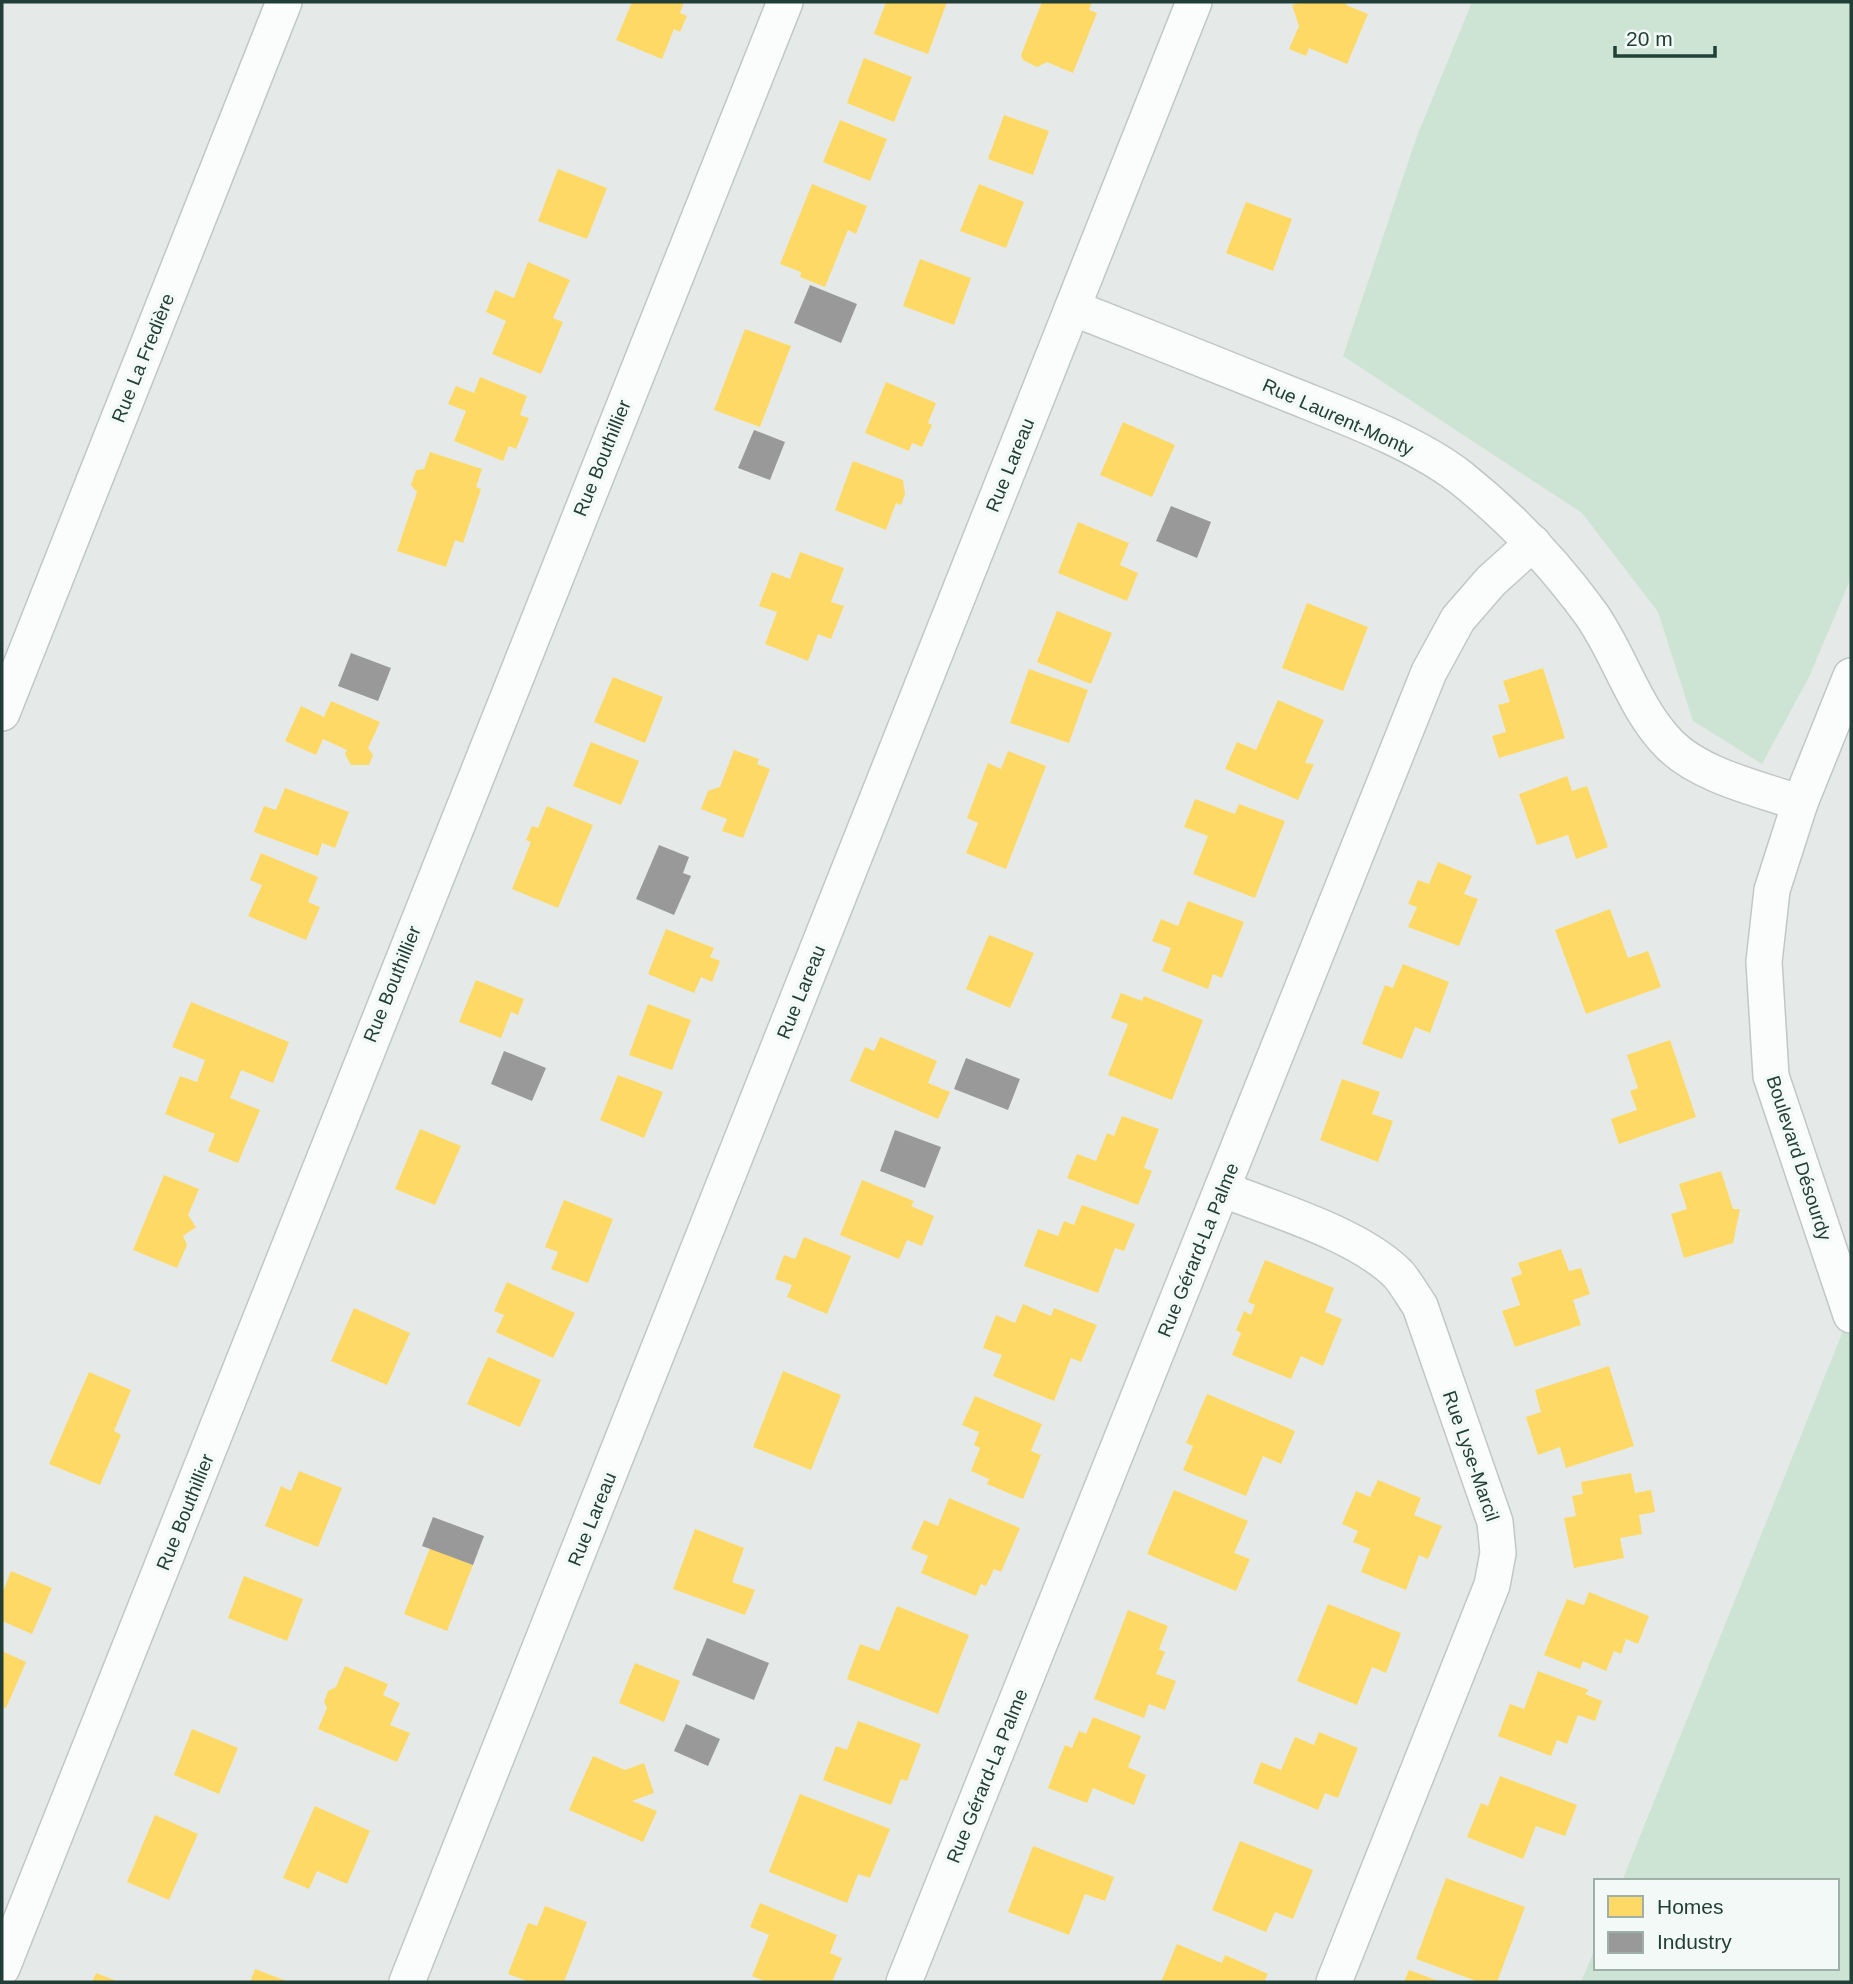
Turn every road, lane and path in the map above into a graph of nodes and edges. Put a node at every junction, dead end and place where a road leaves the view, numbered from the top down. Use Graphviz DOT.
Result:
graph roads {
  1 [pos="284,2"];
  2 [pos="785,2"];
  3 [pos="1194,2"];
  4 [pos="1073,308"];
  5 [pos="1533,544"];
  6 [pos="1851,676"];
  7 [pos="2,713"];
  8 [pos="1800,803"];
  9 [pos="1222,1189"];
  10 [pos="1851,1315"];
  11 [pos="2,1968"];
  12 [pos="407,1982"];
  13 [pos="904,1982"];
  14 [pos="1334,1982"];
  1 -- 7 [label="street, Rue La Fredière"];
  2 -- 11 [label="street, Rue Bouthillier"];
  3 -- 4 [label="street, Rue Lareau"];
  4 -- 5 [label="street, Rue Laurent-Monty"];
  4 -- 12 [label="street, Rue Lareau"];
  5 -- 8 [label="street, Rue Laurent-Monty"];
  5 -- 9 [label="street, Rue Gérard-La Palme"];
  6 -- 8 [label="street, Boulevard Désourdy"];
  8 -- 10 [label="street, Boulevard Désourdy"];
  9 -- 13 [label="street, Rue Gérard-La Palme"];
  9 -- 14 [label="street, Rue Lyse-Marcil"];
}
